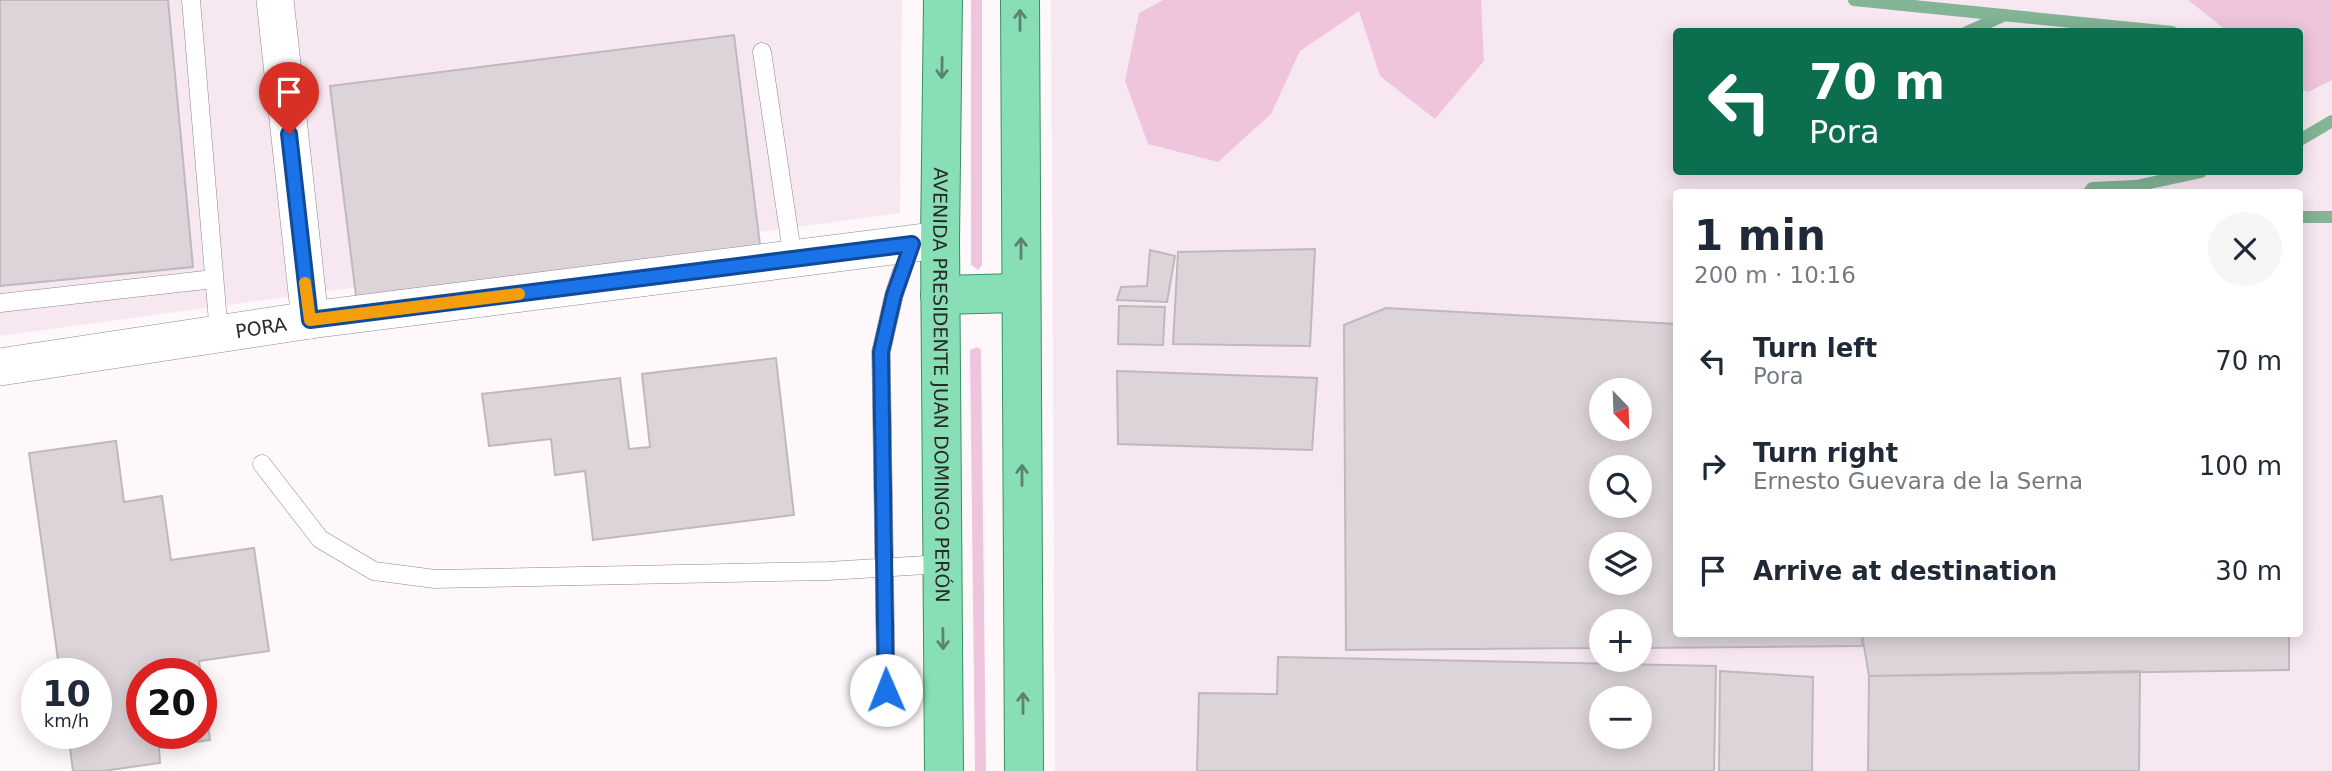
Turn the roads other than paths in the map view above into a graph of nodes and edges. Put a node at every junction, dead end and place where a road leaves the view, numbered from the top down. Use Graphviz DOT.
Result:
graph roads {
  1 [pos="191,0"];
  2 [pos="275,0"];
  3 [pos="943,0"];
  4 [pos="1020,0"];
  5 [pos="762,52"];
  6 [pos="926,242"];
  7 [pos="793,259"];
  8 [pos="214,279"];
  9 [pos="1021,293"];
  10 [pos="940,295"];
  11 [pos="0,303"];
  12 [pos="310,320"];
  13 [pos="219,334"];
  14 [pos="0,367"];
  15 [pos="262,464"];
  16 [pos="942,564"];
  17 [pos="884,567"];
  18 [pos="886,690"];
  19 [pos="944,771"];
  20 [pos="1024,771"];
  1 -- 8 [label="lane"];
  2 -- 12 [label="street"];
  3 -- 6 [label="main road, AVENIDA PRESIDENTE JUAN DOMINGO PERÓN, one-way"];
  9 -- 4 [label="main road, one-way"];
  5 -- 7 [label="lane"];
  6 -- 7 [label="street, PORA"];
  6 -- 10 [label="main road, AVENIDA PRESIDENTE JUAN DOMINGO PERÓN"];
  6 -- 17 [label="lane"];
  7 -- 12 [label="street, PORA"];
  8 -- 11 [label="lane"];
  8 -- 13 [label="lane"];
  9 -- 10 [label="main road"];
  20 -- 9 [label="main road, one-way"];
  10 -- 16 [label="main road, AVENIDA PRESIDENTE JUAN DOMINGO PERÓN"];
  12 -- 13 [label="street, PORA"];
  13 -- 14 [label="street, PORA"];
  15 -- 17 [label="lane"];
  16 -- 17 [label="lane"];
  16 -- 19 [label="main road, AVENIDA PRESIDENTE JUAN DOMINGO PERÓN, one-way"];
  17 -- 18 [label="lane"];
}
